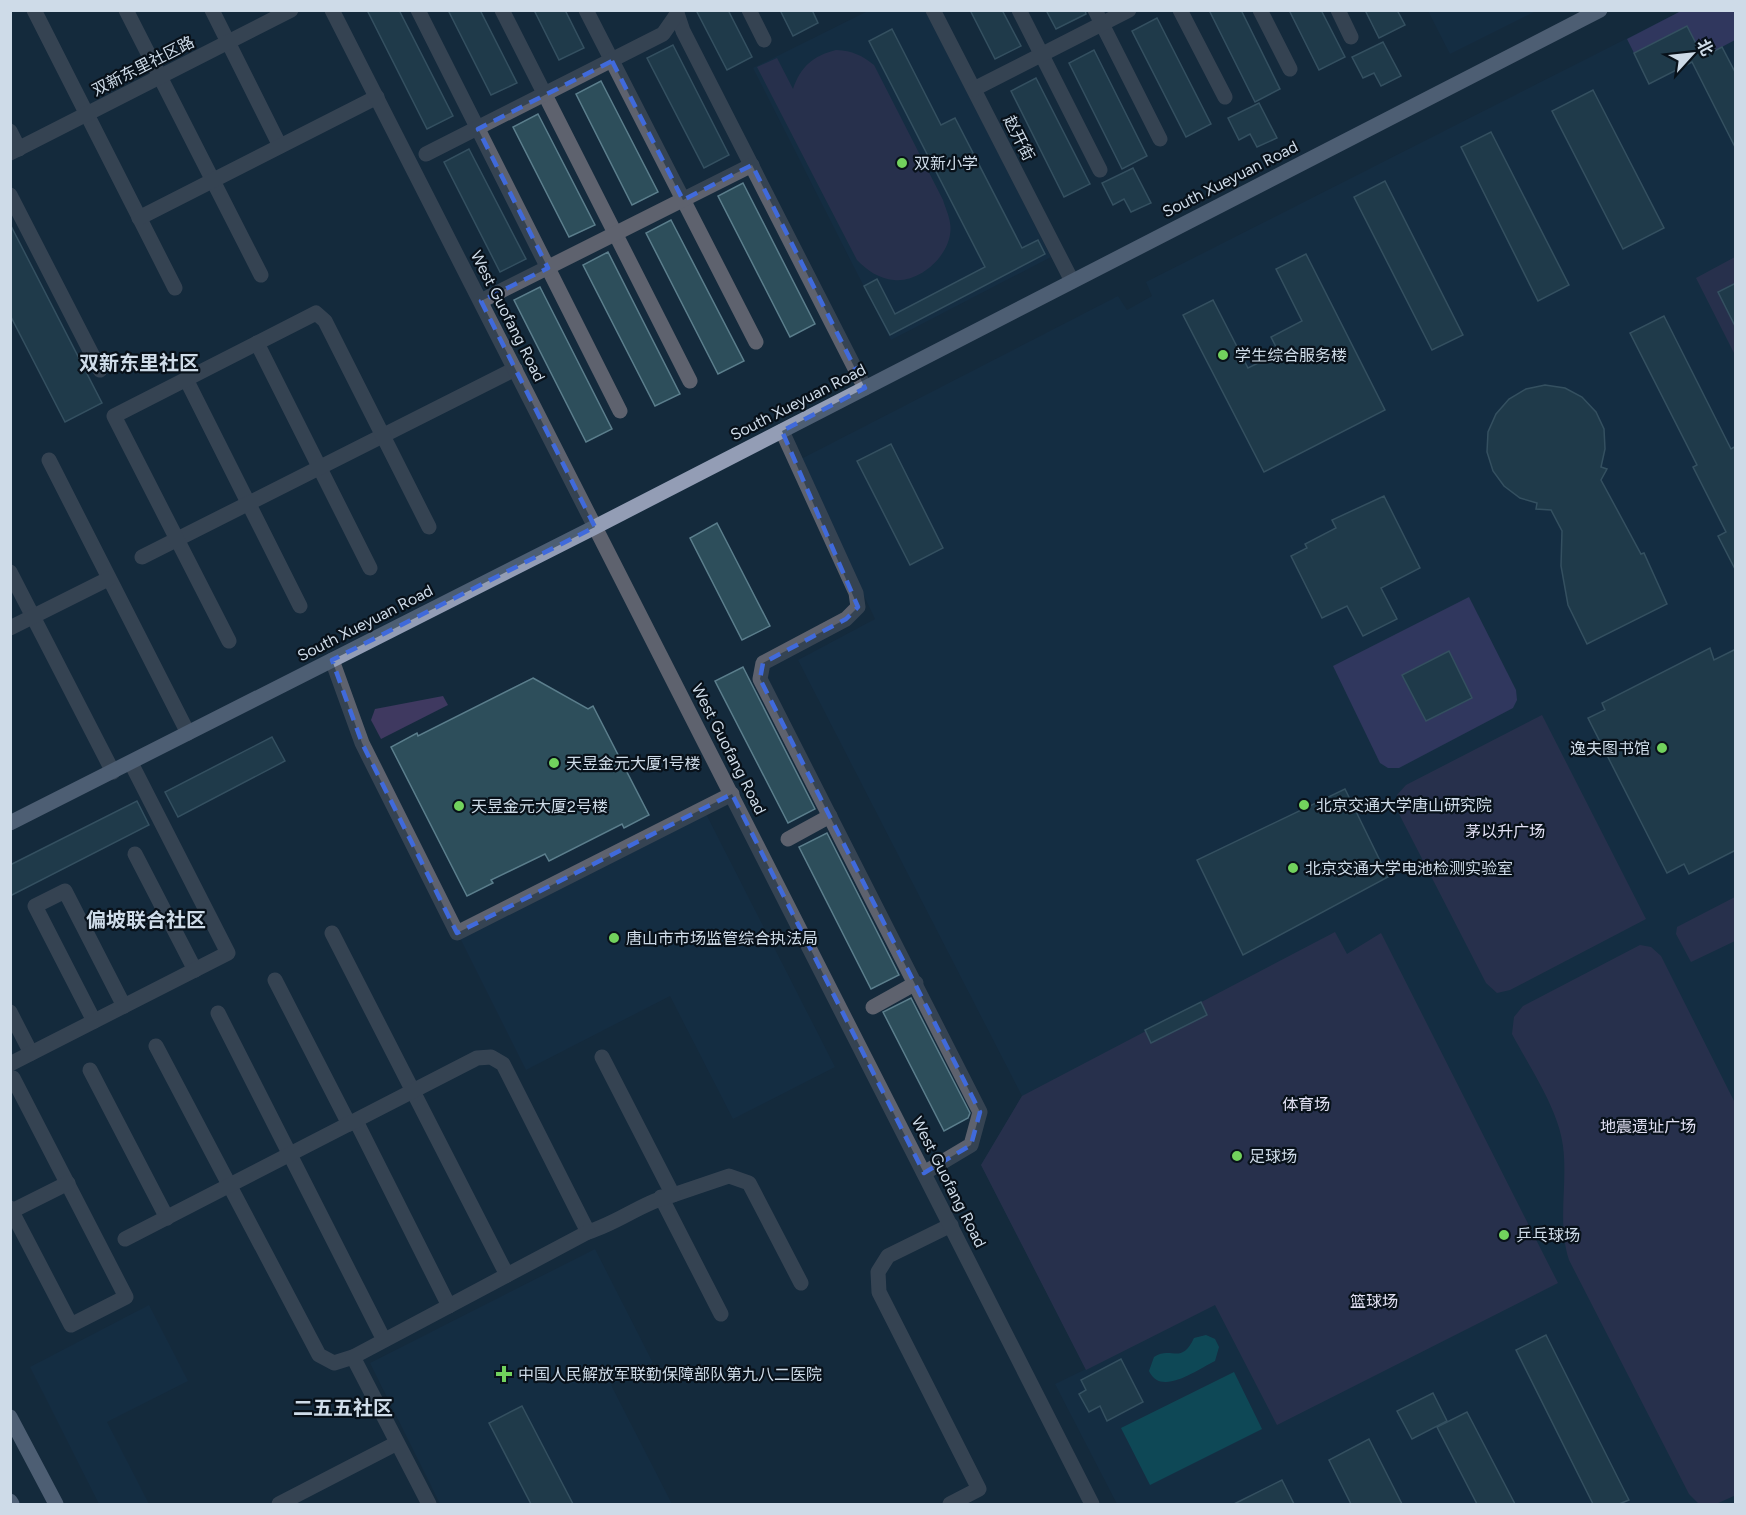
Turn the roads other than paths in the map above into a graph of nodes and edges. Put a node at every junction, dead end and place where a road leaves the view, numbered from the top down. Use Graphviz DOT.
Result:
graph roads {
  1 [pos="34,10"];
  2 [pos="126,10"];
  3 [pos="212,10"];
  4 [pos="291,10"];
  5 [pos="332,10"];
  6 [pos="418,10"];
  7 [pos="502,10"];
  8 [pos="586,10"];
  9 [pos="749,10"];
  10 [pos="933,10"];
  11 [pos="1019,10"];
  12 [pos="1129,10"];
  13 [pos="1180,10"];
  14 [pos="1260,10"];
  15 [pos="1338,10"];
  16 [pos="1600,10"];
  17 [pos="677,12"];
  18 [pos="1098,17"];
  19 [pos="1351,36"];
  20 [pos="764,40"];
  21 [pos="228,42"];
  22 [pos="1042,55"];
  23 [pos="612,61"];
  24 [pos="1290,69"];
  25 [pos="160,77"];
  26 [pos="974,89"];
  27 [pos="544,95"];
  28 [pos="376,97"];
  29 [pos="1224,97"];
  30 [pos="86,115"];
  31 [pos="478,129"];
  32 [pos="10,130"];
  33 [pos="1160,139"];
  34 [pos="280,146"];
  35 [pos="15,151"];
  36 [pos="426,154"];
  37 [pos="752,165"];
  38 [pos="1100,171"];
  39 [pos="213,180"];
  40 [pos="10,195"];
  41 [pos="683,200"];
  42 [pos="139,218"];
  43 [pos="614,234"];
  44 [pos="548,268"];
  45 [pos="261,275"];
  46 [pos="1072,281"];
  47 [pos="175,288"];
  48 [pos="481,301"];
  49 [pos="756,342"];
  50 [pos="256,343"];
  51 [pos="515,369"];
  52 [pos="100,370"];
  53 [pos="186,379"];
  54 [pos="690,381"];
  55 [pos="865,388"];
  56 [pos="620,411"];
  57 [pos="782,431"];
  58 [pos="383,435"];
  59 [pos="49,460"];
  60 [pos="320,467"];
  61 [pos="248,503"];
  62 [pos="429,527"];
  63 [pos="595,527"];
  64 [pos="178,539"];
  65 [pos="142,557"];
  66 [pos="370,568"];
  67 [pos="10,572"];
  68 [pos="108,579"];
  69 [pos="300,606"];
  70 [pos="33,616"];
  71 [pos="10,628"];
  72 [pos="229,641"];
  73 [pos="332,660"];
  74 [pos="188,733"];
  75 [pos="131,763"];
  76 [pos="113,772"];
  77 [pos="732,794"];
  78 [pos="830,816"];
  79 [pos="10,823"];
  80 [pos="788,838"];
  81 [pos="135,854"];
  82 [pos="332,933"];
  83 [pos="195,970"];
  84 [pos="275,980"];
  85 [pos="916,983"];
  86 [pos="124,1006"];
  87 [pos="873,1007"];
  88 [pos="10,1012"];
  89 [pos="218,1013"];
  90 [pos="94,1021"];
  91 [pos="156,1046"];
  92 [pos="31,1053"];
  93 [pos="602,1057"];
  94 [pos="90,1070"];
  95 [pos="12,1071"];
  96 [pos="412,1092"];
  97 [pos="352,1123"];
  98 [pos="290,1155"];
  99 [pos="924,1173"];
  100 [pos="68,1183"];
  101 [pos="229,1186"];
  102 [pos="667,1196"];
  103 [pos="11,1210"];
  104 [pos="167,1218"];
  105 [pos="951,1225"];
  106 [pos="588,1232"];
  107 [pos="125,1239"];
  108 [pos="507,1275"];
  109 [pos="801,1283"];
  110 [pos="449,1306"];
  111 [pos="721,1314"];
  112 [pos="384,1340"];
  113 [pos="353,1357"];
  114 [pos="10,1417"];
  115 [pos="397,1443"];
  116 [pos="56,1504"];
  117 [pos="279,1504"];
  118 [pos="429,1504"];
  119 [pos="950,1504"];
  120 [pos="1092,1504"];
  1 -- 30 [label="street"];
  2 -- 25 [label="street"];
  3 -- 21 [label="street"];
  4 -- 21 [label="street, 双新东里社区路"];
  5 -- 28 [label="street, West Guofang Road"];
  6 -- 31 [label="street"];
  7 -- 27 [label="street"];
  8 -- 23 [label="street"];
  9 -- 20 [label="street"];
  10 -- 26 [label="street, 赵开街"];
  11 -- 22 [label="street"];
  12 -- 18 [label="street"];
  13 -- 29 [label="street"];
  14 -- 24 [label="street"];
  15 -- 19 [label="street"];
  16 -- 46 [label="main road, South Xueyuan Road"];
  17 -- 23 [label="street"];
  17 -- 37 [label="street"];
  18 -- 22 [label="street"];
  18 -- 33 [label="street"];
  21 -- 25 [label="street, 双新东里社区路"];
  21 -- 34 [label="street"];
  22 -- 26 [label="street"];
  22 -- 38 [label="street"];
  23 -- 27 [label="street"];
  23 -- 41 [label="street"];
  25 -- 30 [label="street, 双新东里社区路"];
  25 -- 39 [label="street"];
  26 -- 46 [label="street, 赵开街"];
  27 -- 31 [label="street"];
  27 -- 43 [label="street"];
  28 -- 34 [label="street"];
  28 -- 48 [label="street, West Guofang Road"];
  30 -- 35 [label="street, 双新东里社区路"];
  30 -- 42 [label="street"];
  31 -- 36 [label="street"];
  31 -- 44 [label="street"];
  32 -- 35 [label="street"];
  34 -- 39 [label="street"];
  37 -- 41 [label="street"];
  37 -- 55 [label="street"];
  39 -- 42 [label="street"];
  39 -- 45 [label="street"];
  40 -- 52 [label="street"];
  41 -- 43 [label="street"];
  41 -- 49 [label="street"];
  42 -- 47 [label="street"];
  43 -- 44 [label="street"];
  43 -- 54 [label="street"];
  44 -- 48 [label="street"];
  44 -- 56 [label="street"];
  46 -- 55 [label="main road, South Xueyuan Road"];
  48 -- 51 [label="street, West Guofang Road"];
  50 -- 53 [label="street"];
  50 -- 58 [label="street"];
  50 -- 60 [label="street"];
  51 -- 58 [label="street"];
  51 -- 63 [label="street, West Guofang Road"];
  53 -- 61 [label="street"];
  53 -- 64 [label="street"];
  55 -- 57 [label="main road, South Xueyuan Road"];
  57 -- 63 [label="main road, South Xueyuan Road"];
  57 -- 78 [label="street"];
  58 -- 60 [label="street"];
  58 -- 62 [label="street"];
  59 -- 68 [label="street"];
  60 -- 61 [label="street"];
  60 -- 66 [label="street"];
  61 -- 64 [label="street"];
  61 -- 69 [label="street"];
  63 -- 73 [label="main road, South Xueyuan Road"];
  63 -- 77 [label="street, West Guofang Road"];
  64 -- 65 [label="street"];
  64 -- 72 [label="street"];
  67 -- 70 [label="street"];
  68 -- 70 [label="street"];
  68 -- 74 [label="street"];
  70 -- 71 [label="street"];
  70 -- 76 [label="street"];
  73 -- 74 [label="main road, South Xueyuan Road"];
  73 -- 77 [label="street"];
  74 -- 75 [label="main road, South Xueyuan Road"];
  75 -- 76 [label="main road, South Xueyuan Road"];
  75 -- 83 [label="street"];
  76 -- 79 [label="main road, South Xueyuan Road"];
  77 -- 99 [label="street, West Guofang Road"];
  78 -- 80 [label="street"];
  78 -- 85 [label="street"];
  81 -- 83 [label="street"];
  82 -- 96 [label="street"];
  83 -- 86 [label="street"];
  84 -- 97 [label="street"];
  85 -- 87 [label="street"];
  85 -- 99 [label="street"];
  86 -- 90 [label="street"];
  86 -- 90 [label="street"];
  88 -- 92 [label="street"];
  89 -- 98 [label="street"];
  90 -- 92 [label="street"];
  91 -- 101 [label="street"];
  92 -- 95 [label="street"];
  93 -- 102 [label="street"];
  94 -- 104 [label="street"];
  95 -- 100 [label="street"];
  96 -- 97 [label="street"];
  96 -- 106 [label="street"];
  96 -- 108 [label="street"];
  97 -- 98 [label="street"];
  97 -- 110 [label="street"];
  98 -- 101 [label="street"];
  98 -- 112 [label="street"];
  99 -- 105 [label="street, West Guofang Road"];
  100 -- 103 [label="street"];
  100 -- 103 [label="street"];
  101 -- 104 [label="street"];
  101 -- 113 [label="street"];
  102 -- 106 [label="street"];
  102 -- 109 [label="street"];
  102 -- 111 [label="street"];
  104 -- 107 [label="street"];
  105 -- 119 [label="street"];
  105 -- 120 [label="street, West Guofang Road"];
  106 -- 108 [label="street"];
  108 -- 110 [label="street"];
  110 -- 112 [label="street"];
  112 -- 113 [label="street"];
  113 -- 115 [label="street"];
  114 -- 116 [label="main road"];
  115 -- 117 [label="street"];
  115 -- 118 [label="street"];
}
